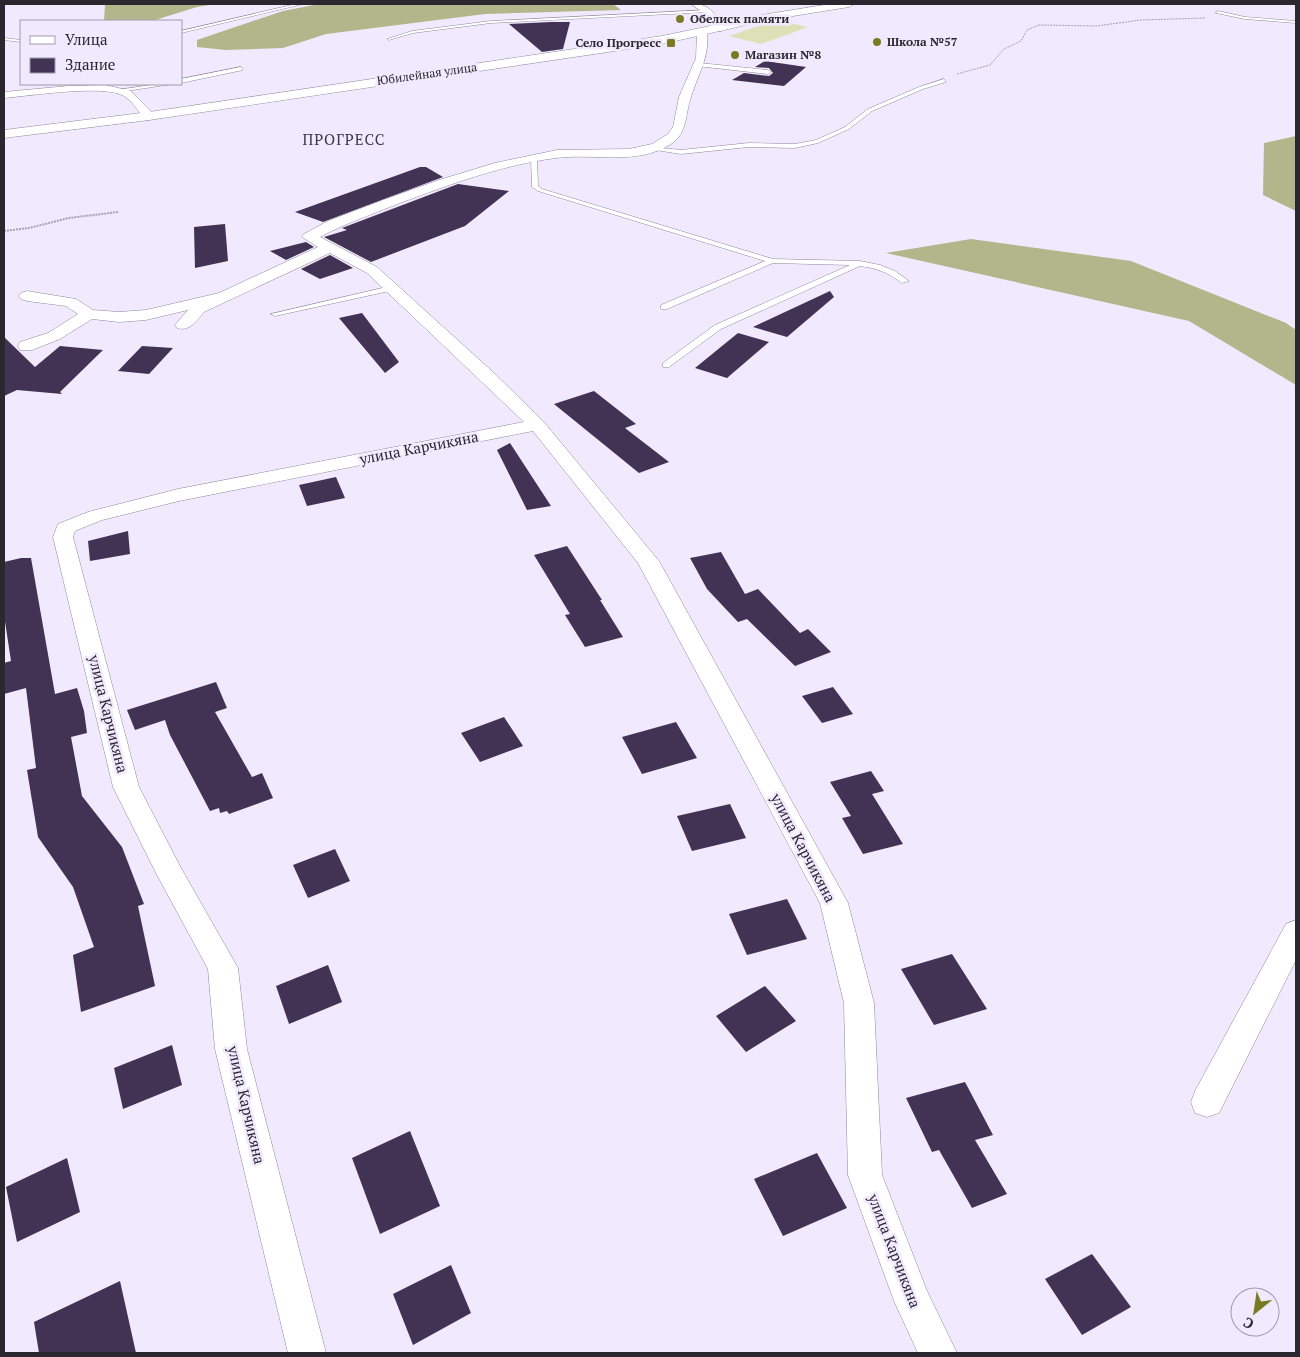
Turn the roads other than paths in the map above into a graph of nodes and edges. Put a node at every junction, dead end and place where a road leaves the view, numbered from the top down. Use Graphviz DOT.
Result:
graph roads {
  1 [pos="301,4"];
  2 [pos="696,4"];
  3 [pos="849,4"];
  4 [pos="708,11"];
  5 [pos="1218,12"];
  6 [pos="1296,22"];
  7 [pos="718,29"];
  8 [pos="182,32"];
  9 [pos="702,32"];
  10 [pos="4,39"];
  11 [pos="389,39"];
  12 [pos="20,41"];
  13 [pos="699,66"];
  14 [pos="241,69"];
  15 [pos="768,72"];
  16 [pos="182,81"];
  17 [pos="944,81"];
  18 [pos="161,85"];
  19 [pos="77,86"];
  20 [pos="120,90"];
  21 [pos="4,95"];
  22 [pos="149,116"];
  23 [pos="4,134"];
  24 [pos="652,149"];
  25 [pos="534,158"];
  26 [pos="328,248"];
  27 [pos="772,261"];
  28 [pos="858,264"];
  29 [pos="905,281"];
  30 [pos="391,288"];
  31 [pos="27,296"];
  32 [pos="223,297"];
  33 [pos="664,307"];
  34 [pos="89,314"];
  35 [pos="275,314"];
  36 [pos="183,325"];
  37 [pos="26,346"];
  38 [pos="666,365"];
  39 [pos="537,425"];
  40 [pos="1296,932"];
  41 [pos="1207,1102"];
  42 [pos="307,1353"];
  43 [pos="938,1353"];
  1 -- 8 [label="lane"];
  2 -- 4 [label="street"];
  3 -- 7 [label="street, Юбилейная улица"];
  4 -- 7 [label="street"];
  4 -- 11 [label="lane"];
  5 -- 6 [label="lane"];
  7 -- 9 [label="street, Юбилейная улица"];
  9 -- 13 [label="street, улица Карчикяна"];
  9 -- 22 [label="street, Юбилейная улица"];
  10 -- 12 [label="lane"];
  13 -- 15 [label="lane"];
  13 -- 24 [label="street, улица Карчикяна"];
  14 -- 16 [label="lane"];
  17 -- 24 [label="lane"];
  18 -- 20 [label="lane"];
  19 -- 20 [label="street"];
  19 -- 21 [label="street"];
  20 -- 22 [label="street"];
  22 -- 23 [label="street, Юбилейная улица"];
  24 -- 25 [label="street, улица Карчикяна"];
  25 -- 26 [label="street, улица Карчикяна"];
  25 -- 27 [label="lane"];
  26 -- 30 [label="street, улица Карчикяна"];
  26 -- 32 [label="street"];
  27 -- 28 [label="lane"];
  27 -- 33 [label="lane"];
  28 -- 29 [label="lane"];
  28 -- 38 [label="lane"];
  30 -- 35 [label="lane"];
  30 -- 39 [label="street, улица Карчикяна"];
  31 -- 34 [label="street"];
  32 -- 34 [label="street"];
  32 -- 36 [label="street"];
  34 -- 37 [label="street"];
  39 -- 42 [label="street, улица Карчикяна"];
  39 -- 43 [label="street, улица Карчикяна"];
  40 -- 41 [label="street"];
}
